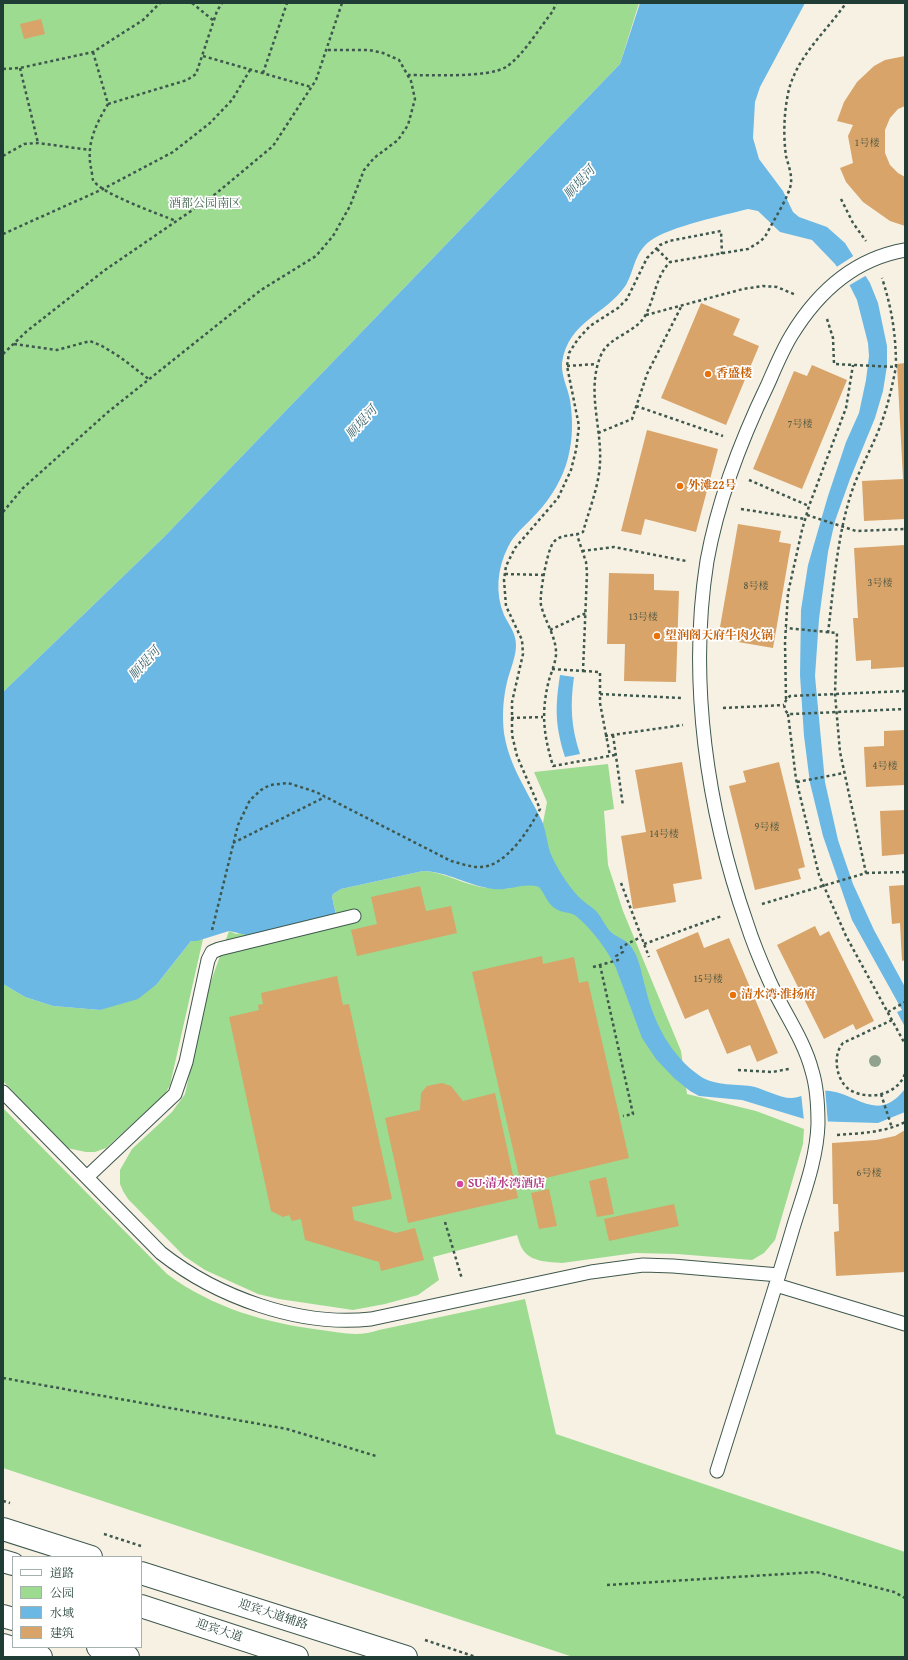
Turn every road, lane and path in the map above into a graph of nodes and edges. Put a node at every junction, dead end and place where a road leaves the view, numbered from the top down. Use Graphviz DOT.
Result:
graph roads {
  1 [pos="160,3"];
  2 [pos="192,3"];
  3 [pos="222,3"];
  4 [pos="287,3"];
  5 [pos="342,3"];
  6 [pos="556,3"];
  7 [pos="846,3"];
  8 [pos="214,21"];
  9 [pos="326,50"];
  10 [pos="93,52"];
  11 [pos="203,56"];
  12 [pos="20,68"];
  13 [pos="3,69"];
  14 [pos="250,70"];
  15 [pos="263,73"];
  16 [pos="408,75"];
  17 [pos="311,87"];
  18 [pos="108,104"];
  19 [pos="38,143"];
  20 [pos="90,150"];
  21 [pos="3,156"];
  22 [pos="103,189"];
  23 [pos="841,200"];
  24 [pos="176,221"];
  25 [pos="3,234"];
  26 [pos="656,249"];
  27 [pos="905,250"];
  28 [pos="722,254"];
  29 [pos="874,259"];
  30 [pos="670,262"];
  31 [pos="818,299"];
  32 [pos="682,306"];
  33 [pos="646,315"];
  34 [pos="13,344"];
  35 [pos="3,354"];
  36 [pos="597,364"];
  37 [pos="853,365"];
  38 [pos="567,366"];
  39 [pos="896,368"];
  40 [pos="150,380"];
  41 [pos="636,406"];
  42 [pos="598,434"];
  43 [pos="742,443"];
  44 [pos="731,472"];
  45 [pos="721,506"];
  46 [pos="809,506"];
  47 [pos="3,512"];
  48 [pos="807,515"];
  49 [pos="805,519"];
  50 [pos="843,526"];
  51 [pos="905,529"];
  52 [pos="577,535"];
  53 [pos="582,551"];
  54 [pos="707,565"];
  55 [pos="505,574"];
  56 [pos="545,575"];
  57 [pos="586,613"];
  58 [pos="786,628"];
  59 [pos="550,630"];
  60 [pos="828,633"];
  61 [pos="552,669"];
  62 [pos="583,671"];
  63 [pos="905,690"];
  64 [pos="600,694"];
  65 [pos="835,694"];
  66 [pos="786,699"];
  67 [pos="784,705"];
  68 [pos="905,709"];
  69 [pos="702,710"];
  70 [pos="836,712"];
  71 [pos="788,714"];
  72 [pos="543,716"];
  73 [pos="511,718"];
  74 [pos="614,735"];
  75 [pos="606,736"];
  76 [pos="615,755"];
  77 [pos="610,756"];
  78 [pos="844,773"];
  79 [pos="797,782"];
  80 [pos="325,797"];
  81 [pos="623,806"];
  82 [pos="233,843"];
  83 [pos="905,872"];
  84 [pos="866,873"];
  85 [pos="621,883"];
  86 [pos="834,884"];
  87 [pos="354,916"];
  88 [pos="211,936"];
  89 [pos="641,937"];
  90 [pos="648,957"];
  91 [pos="600,966"];
  92 [pos="593,967"];
  93 [pos="905,1002"];
  94 [pos="888,1012"];
  95 [pos="892,1020"];
  96 [pos="905,1044"];
  97 [pos="905,1074"];
  98 [pos="3,1092"];
  99 [pos="881,1094"];
  100 [pos="623,1116"];
  101 [pos="905,1122"];
  102 [pos="892,1128"];
  103 [pos="835,1135"];
  104 [pos="87,1177"];
  105 [pos="446,1222"];
  106 [pos="778,1280"];
  107 [pos="467,1299"];
  108 [pos="905,1324"];
  109 [pos="3,1378"];
  110 [pos="376,1456"];
  111 [pos="717,1471"];
  112 [pos="3,1529"];
  113 [pos="88,1556"];
  114 [pos="142,1573"];
  115 [pos="607,1585"];
  116 [pos="905,1598"];
  117 [pos="142,1606"];
  118 [pos="12,1648"];
  119 [pos="101,1648"];
  120 [pos="41,1657"];
  121 [pos="128,1657"];
  122 [pos="297,1657"];
  123 [pos="406,1657"];
  1 -- 10 [label="path"];
  2 -- 8 [label="path"];
  3 -- 8 [label="path"];
  4 -- 15 [label="path"];
  5 -- 9 [label="path"];
  6 -- 16 [label="path"];
  7 -- 28 [label="path"];
  8 -- 11 [label="path"];
  9 -- 16 [label="path"];
  9 -- 17 [label="path"];
  10 -- 12 [label="path"];
  10 -- 18 [label="path"];
  11 -- 14 [label="path"];
  11 -- 18 [label="path"];
  12 -- 13 [label="path"];
  12 -- 19 [label="path"];
  14 -- 15 [label="path"];
  14 -- 22 [label="path"];
  15 -- 17 [label="path"];
  16 -- 40 [label="path"];
  17 -- 24 [label="path"];
  18 -- 20 [label="path"];
  19 -- 20 [label="path"];
  19 -- 21 [label="path"];
  20 -- 22 [label="path"];
  22 -- 24 [label="path"];
  22 -- 25 [label="path"];
  23 -- 29 [label="path"];
  24 -- 34 [label="path"];
  26 -- 28 [label="path"];
  26 -- 30 [label="path"];
  26 -- 38 [label="path"];
  27 -- 29 [label="lane"];
  28 -- 30 [label="path"];
  29 -- 31 [label="lane"];
  29 -- 39 [label="path"];
  30 -- 33 [label="path"];
  31 -- 32 [label="path"];
  31 -- 37 [label="path"];
  31 -- 43 [label="lane"];
  32 -- 33 [label="path"];
  32 -- 41 [label="path"];
  33 -- 36 [label="path"];
  34 -- 35 [label="path"];
  34 -- 40 [label="path"];
  36 -- 38 [label="path"];
  36 -- 42 [label="path"];
  37 -- 39 [label="path"];
  37 -- 46 [label="path"];
  38 -- 55 [label="path"];
  39 -- 50 [label="path"];
  40 -- 47 [label="path"];
  41 -- 42 [label="path"];
  41 -- 43 [label="path"];
  42 -- 52 [label="path"];
  43 -- 44 [label="lane"];
  44 -- 45 [label="lane"];
  44 -- 46 [label="path"];
  45 -- 49 [label="path"];
  45 -- 54 [label="lane"];
  46 -- 48 [label="path"];
  48 -- 49 [label="path"];
  48 -- 50 [label="path"];
  49 -- 58 [label="path"];
  50 -- 51 [label="path"];
  50 -- 60 [label="path"];
  52 -- 53 [label="path"];
  52 -- 56 [label="path"];
  53 -- 54 [label="path"];
  53 -- 57 [label="path"];
  54 -- 69 [label="lane"];
  55 -- 56 [label="path"];
  55 -- 73 [label="path"];
  56 -- 59 [label="path"];
  57 -- 59 [label="path"];
  57 -- 62 [label="path"];
  58 -- 60 [label="path"];
  58 -- 66 [label="path"];
  59 -- 61 [label="path"];
  60 -- 65 [label="path"];
  61 -- 62 [label="path"];
  61 -- 72 [label="path"];
  62 -- 64 [label="path"];
  63 -- 65 [label="path"];
  64 -- 69 [label="path"];
  64 -- 75 [label="path"];
  65 -- 66 [label="path"];
  65 -- 70 [label="path"];
  66 -- 67 [label="path"];
  67 -- 69 [label="path"];
  67 -- 71 [label="path"];
  68 -- 70 [label="path"];
  69 -- 74 [label="path"];
  69 -- 106 [label="lane"];
  70 -- 71 [label="path"];
  70 -- 78 [label="path"];
  71 -- 79 [label="path"];
  72 -- 73 [label="path"];
  72 -- 77 [label="path"];
  73 -- 80 [label="path"];
  74 -- 75 [label="path"];
  74 -- 76 [label="path"];
  75 -- 77 [label="path"];
  76 -- 77 [label="path"];
  76 -- 81 [label="path"];
  78 -- 79 [label="path"];
  78 -- 84 [label="path"];
  79 -- 94 [label="path"];
  80 -- 82 [label="path"];
  80 -- 82 [label="path"];
  82 -- 88 [label="path"];
  83 -- 84 [label="path"];
  84 -- 86 [label="path"];
  85 -- 89 [label="path"];
  87 -- 104 [label="lane"];
  89 -- 90 [label="path"];
  89 -- 91 [label="path"];
  91 -- 92 [label="path"];
  91 -- 100 [label="path"];
  93 -- 94 [label="path"];
  94 -- 95 [label="path"];
  95 -- 96 [label="path"];
  95 -- 99 [label="path"];
  97 -- 99 [label="path"];
  98 -- 104 [label="lane"];
  99 -- 102 [label="path"];
  101 -- 102 [label="path"];
  102 -- 103 [label="path"];
  104 -- 107 [label="lane"];
  105 -- 107 [label="path"];
  106 -- 107 [label="lane"];
  106 -- 108 [label="lane"];
  106 -- 111 [label="lane"];
  109 -- 110 [label="path"];
  112 -- 113 [label="main road"];
  114 -- 123 [label="main road, 迎宾大道辅路"];
  115 -- 116 [label="path"];
  117 -- 122 [label="main road, 迎宾大道"];
  118 -- 120 [label="main road"];
  119 -- 121 [label="main road"];
}
